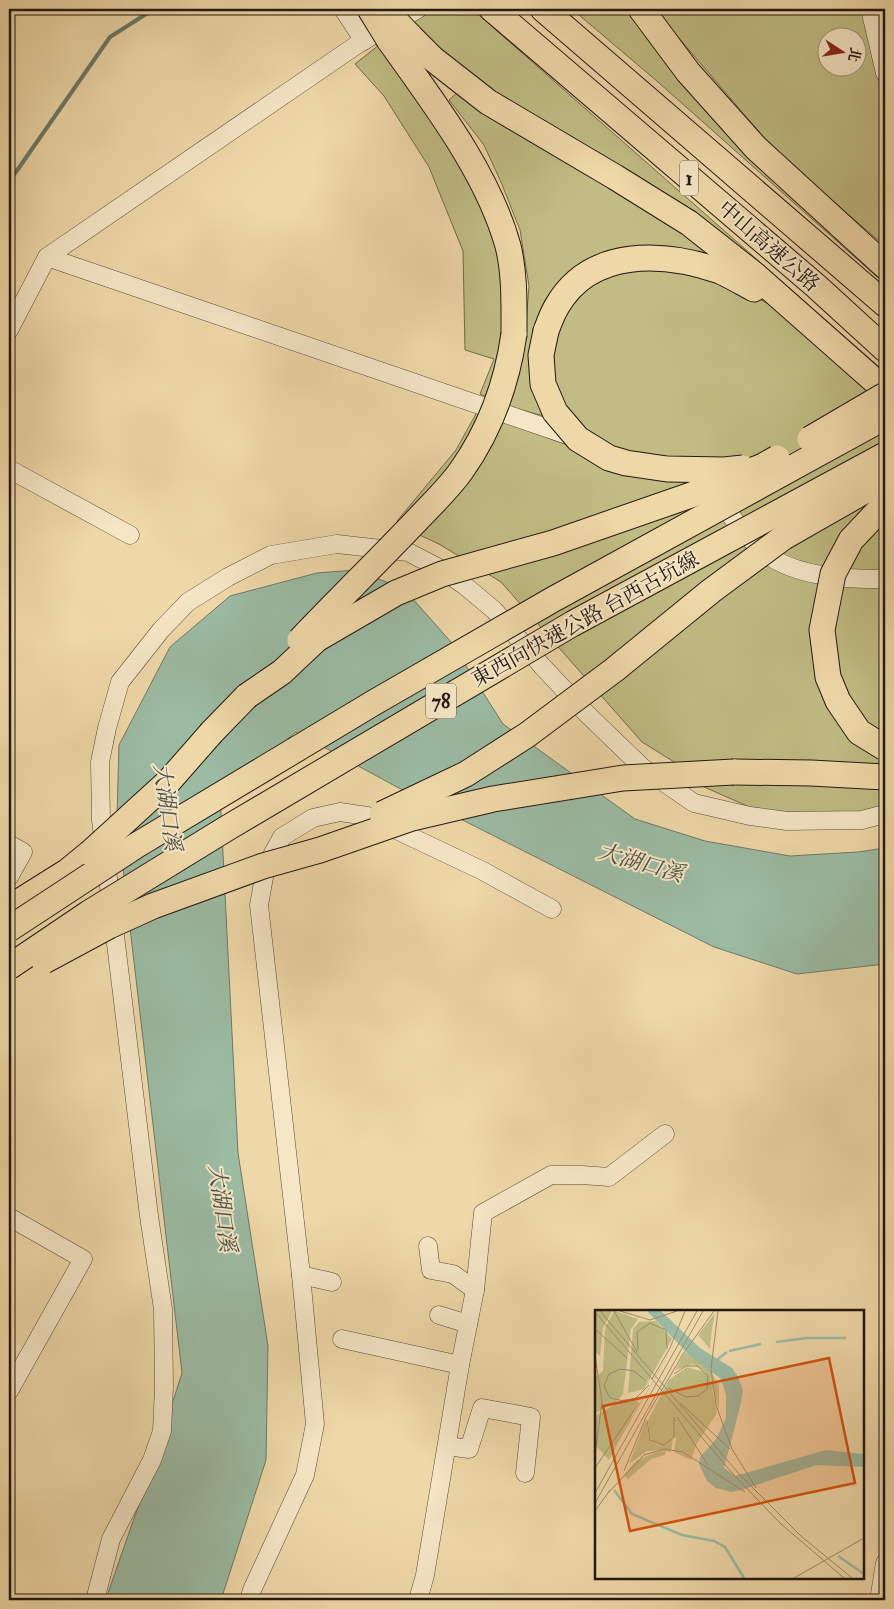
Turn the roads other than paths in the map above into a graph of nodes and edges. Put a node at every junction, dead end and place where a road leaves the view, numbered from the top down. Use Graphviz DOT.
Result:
graph roads {
  1 [pos="343,9"];
  2 [pos="370,9"];
  3 [pos="384,9"];
  4 [pos="418,9"];
  5 [pos="492,9"];
  6 [pos="543,9"];
  7 [pos="641,9"];
  8 [pos="870,9"];
  9 [pos="399,37"];
  10 [pos="364,41"];
  11 [pos="885,73"];
  12 [pos="47,257"];
  13 [pos="885,266"];
  14 [pos="885,304"];
  15 [pos="9,330"];
  16 [pos="885,349"];
  17 [pos="884,391"];
  18 [pos="885,417"];
  19 [pos="885,455"];
  20 [pos="763,466"];
  21 [pos="9,469"];
  22 [pos="885,482"];
  23 [pos="885,504"];
  24 [pos="130,535"];
  25 [pos="885,579"];
  26 [pos="247,696"];
  27 [pos="885,748"];
  28 [pos="885,777"];
  29 [pos="885,814"];
  30 [pos="9,844"];
  31 [pos="263,866"];
  32 [pos="9,877"];
  33 [pos="9,908"];
  34 [pos="552,909"];
  35 [pos="9,929"];
  36 [pos="9,967"];
  37 [pos="9,980"];
  38 [pos="665,1134"];
  39 [pos="9,1217"];
  40 [pos="428,1246"];
  41 [pos="301,1275"];
  42 [pos="332,1282"];
  43 [pos="476,1290"];
  44 [pos="439,1315"];
  45 [pos="468,1324"];
  46 [pos="342,1339"];
  47 [pos="460,1365"];
  48 [pos="9,1390"];
  49 [pos="447,1446"];
  50 [pos="525,1473"];
  51 [pos="885,1563"];
  52 [pos="95,1600"];
  53 [pos="249,1600"];
  54 [pos="418,1600"];
  55 [pos="879,1600"];
  1 -- 10 [label="street"];
  2 -- 9 [label="highway, bridge"];
  3 -- 9 [label="highway, bridge"];
  4 -- 10 [label="street"];
  5 -- 16 [label="highway, 中山高速公路 / 1"];
  6 -- 14 [label="highway, 中山高速公路 / 1"];
  7 -- 13 [label="highway"];
  8 -- 11 [label="street"];
  9 -- 17 [label="highway"];
  9 -- 26 [label="highway, bridge"];
  10 -- 12 [label="street"];
  12 -- 15 [label="street"];
  12 -- 25 [label="street"];
  17 -- 20 [label="highway, bridge"];
  17 -- 20 [label="highway, bridge"];
  18 -- 35 [label="highway, 東西向快速公路 台西古坑線 / 78, bridge"];
  19 -- 36 [label="highway, 東西向快速公路 台西古坑線 / 78, bridge"];
  20 -- 26 [label="highway, bridge"];
  21 -- 24 [label="street"];
  22 -- 31 [label="highway, bridge"];
  23 -- 27 [label="highway, bridge"];
  26 -- 33 [label="highway, bridge"];
  28 -- 31 [label="highway, bridge"];
  29 -- 52 [label="street"];
  30 -- 32 [label="street"];
  31 -- 37 [label="highway, bridge"];
  34 -- 41 [label="street"];
  38 -- 43 [label="street"];
  39 -- 48 [label="street"];
  40 -- 43 [label="street"];
  41 -- 42 [label="street"];
  41 -- 53 [label="street"];
  43 -- 45 [label="street"];
  44 -- 45 [label="street"];
  45 -- 47 [label="street"];
  46 -- 47 [label="street"];
  47 -- 49 [label="street"];
  49 -- 50 [label="street"];
  49 -- 54 [label="street"];
  51 -- 55 [label="street"];
}
